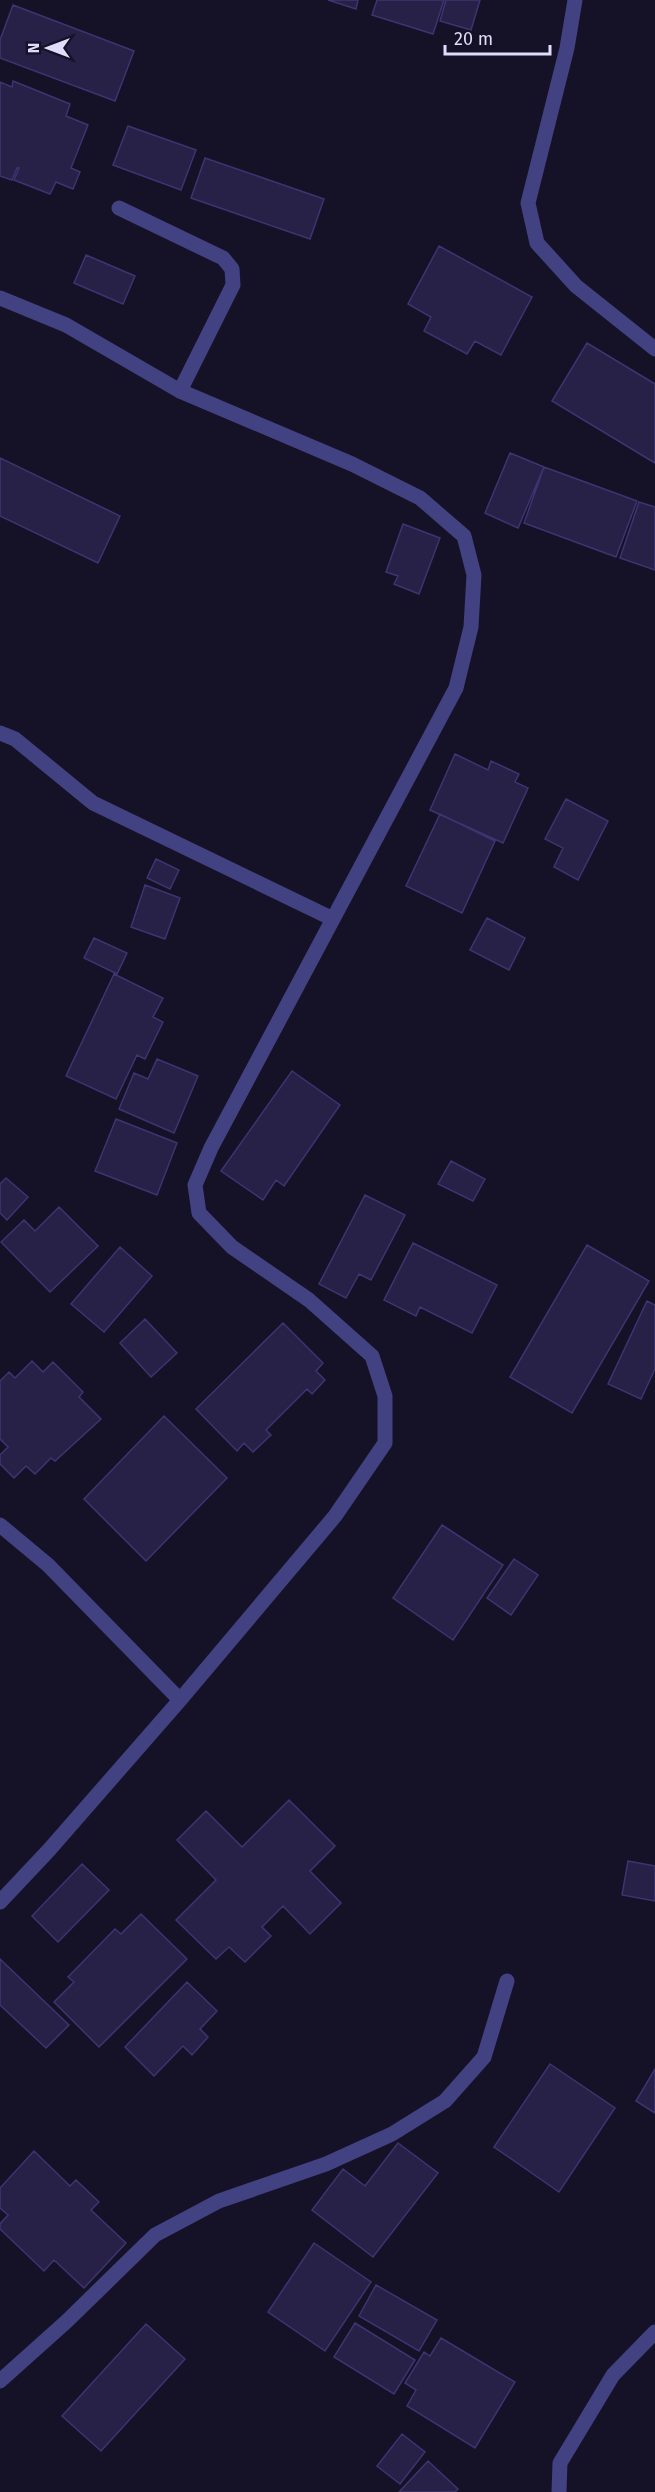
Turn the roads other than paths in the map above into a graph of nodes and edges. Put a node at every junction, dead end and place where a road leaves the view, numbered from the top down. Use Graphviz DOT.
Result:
graph roads {
  1 [pos="575,0"];
  2 [pos="118,208"];
  3 [pos="0,298"];
  4 [pos="655,349"];
  5 [pos="180,391"];
  6 [pos="0,734"];
  7 [pos="333,919"];
  8 [pos="0,1525"];
  9 [pos="180,1700"];
  10 [pos="0,1902"];
  11 [pos="507,1981"];
  12 [pos="655,2332"];
  13 [pos="0,2381"];
  14 [pos="559,2492"];
  1 -- 4 [label="street"];
  2 -- 5 [label="street"];
  3 -- 5 [label="street"];
  5 -- 7 [label="street"];
  6 -- 7 [label="street"];
  7 -- 9 [label="street"];
  8 -- 9 [label="street"];
  9 -- 10 [label="street"];
  11 -- 13 [label="street"];
  12 -- 14 [label="street"];
}
